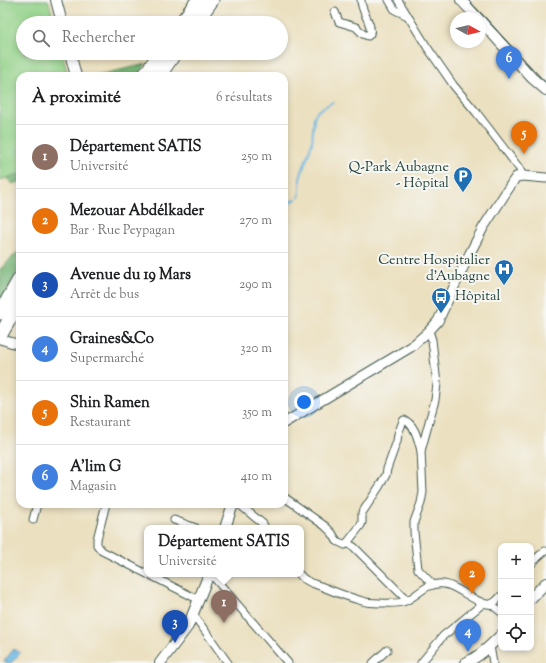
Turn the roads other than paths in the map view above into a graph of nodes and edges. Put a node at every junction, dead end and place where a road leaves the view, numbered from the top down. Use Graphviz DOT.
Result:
graph roads {
  1 [pos="56,0"];
  2 [pos="198,0"];
  3 [pos="212,0"];
  4 [pos="361,0"];
  5 [pos="389,0"];
  6 [pos="398,0"];
  7 [pos="461,0"];
  8 [pos="334,12"];
  9 [pos="472,12"];
  10 [pos="60,16"];
  11 [pos="187,16"];
  12 [pos="201,16"];
  13 [pos="408,16"];
  14 [pos="486,27"];
  15 [pos="72,60"];
  16 [pos="155,60"];
  17 [pos="170,60"];
  18 [pos="75,72"];
  19 [pos="147,72"];
  20 [pos="162,72"];
  21 [pos="546,90"];
  22 [pos="523,176"];
  23 [pos="546,178"];
  24 [pos="16,285"];
  25 [pos="16,308"];
  26 [pos="0,313"];
  27 [pos="429,331"];
  28 [pos="0,337"];
  29 [pos="16,343"];
  30 [pos="288,421"];
  31 [pos="421,451"];
  32 [pos="288,501"];
  33 [pos="36,508"];
  34 [pos="105,508"];
  35 [pos="232,508"];
  36 [pos="244,508"];
  37 [pos="33,520"];
  38 [pos="174,520"];
  39 [pos="188,525"];
  40 [pos="226,525"];
  41 [pos="264,525"];
  42 [pos="347,543"];
  43 [pos="546,551"];
  44 [pos="534,561"];
  45 [pos="144,572"];
  46 [pos="153,577"];
  47 [pos="209,577"];
  48 [pos="213,577"];
  49 [pos="302,577"];
  50 [pos="546,583"];
  51 [pos="433,585"];
  52 [pos="534,595"];
  53 [pos="199,600"];
  54 [pos="408,600"];
  55 [pos="497,600"];
  56 [pos="481,602"];
  57 [pos="193,614"];
  58 [pos="498,638"];
  59 [pos="490,646"];
  60 [pos="388,650"];
  61 [pos="160,663"];
  62 [pos="228,663"];
  63 [pos="288,663"];
  64 [pos="373,663"];
  65 [pos="421,663"];
  66 [pos="465,663"];
  67 [pos="493,663"];
  1 -- 10 [label="main road"];
  2 -- 11 [label="highway"];
  3 -- 12 [label="highway"];
  4 -- 8 [label="street"];
  5 -- 13 [label="street"];
  6 -- 13 [label="street"];
  7 -- 9 [label="main road"];
  13 -- 22 [label="street"];
  14 -- 21 [label="main road"];
  15 -- 18 [label="main road"];
  16 -- 19 [label="highway"];
  17 -- 20 [label="highway"];
  22 -- 23 [label="street"];
  22 -- 27 [label="street"];
  24 -- 26 [label="highway"];
  25 -- 28 [label="highway"];
  27 -- 30 [label="street"];
  27 -- 31 [label="street"];
  28 -- 29 [label="street"];
  31 -- 42 [label="street"];
  31 -- 51 [label="street"];
  32 -- 42 [label="street"];
  33 -- 37 [label="street"];
  34 -- 45 [label="street"];
  35 -- 40 [label="main road"];
  36 -- 41 [label="street"];
  38 -- 39 [label="street"];
  42 -- 54 [label="street"];
  43 -- 44 [label="street"];
  46 -- 53 [label="street"];
  47 -- 53 [label="main road"];
  48 -- 63 [label="street"];
  49 -- 54 [label="street"];
  50 -- 52 [label="main road"];
  51 -- 54 [label="street"];
  51 -- 56 [label="street"];
  53 -- 57 [label="main road"];
  55 -- 56 [label="street"];
  56 -- 65 [label="street"];
  57 -- 61 [label="main road"];
  57 -- 62 [label="street"];
  58 -- 59 [label="main road"];
  59 -- 66 [label="main road"];
  59 -- 67 [label="street"];
  60 -- 64 [label="street"];
}
